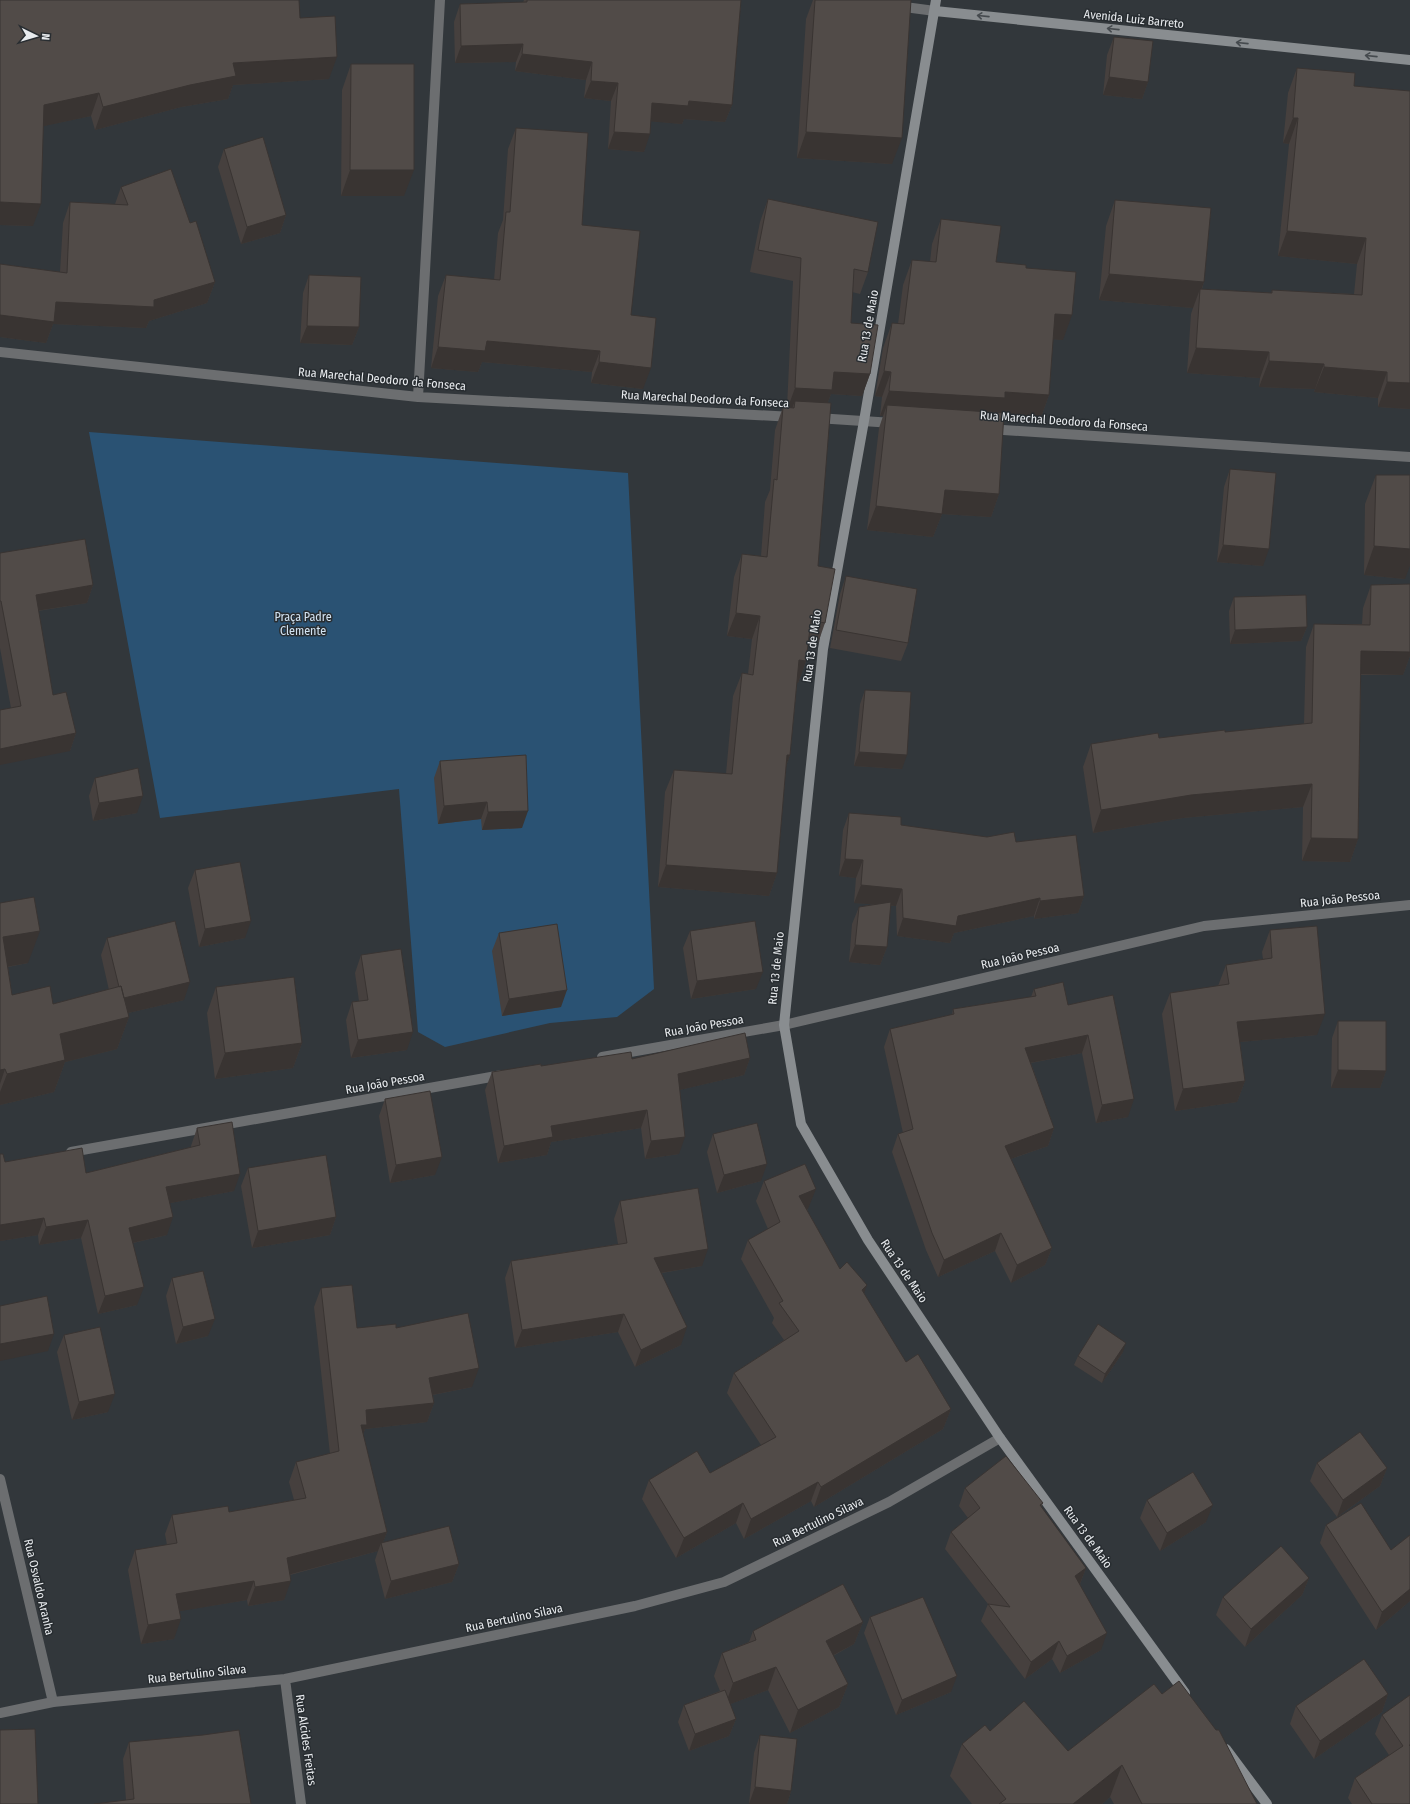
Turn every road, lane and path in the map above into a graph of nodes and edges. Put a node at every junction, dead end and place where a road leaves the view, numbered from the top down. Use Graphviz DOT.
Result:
graph roads {
  1 [pos="440,0"];
  2 [pos="936,0"];
  3 [pos="888,4"];
  4 [pos="935,11"];
  5 [pos="1410,60"];
  6 [pos="0,352"];
  7 [pos="418,397"];
  8 [pos="864,421"];
  9 [pos="904,423"];
  10 [pos="975,428"];
  11 [pos="1410,457"];
  12 [pos="1410,905"];
  13 [pos="784,1025"];
  14 [pos="596,1058"];
  15 [pos="509,1074"];
  16 [pos="63,1154"];
  17 [pos="1000,1438"];
  18 [pos="0,1479"];
  19 [pos="284,1678"];
  20 [pos="1192,1701"];
  21 [pos="53,1702"];
  22 [pos="0,1713"];
  23 [pos="1220,1740"];
  24 [pos="301,1804"];
  25 [pos="1266,1804"];
  1 -- 7 [label="street"];
  2 -- 4 [label="main road, Rua 13 de Maio"];
  3 -- 4 [label="street, Avenida Luiz Barreto"];
  5 -- 4 [label="main road, Avenida Luiz Barreto, one-way"];
  4 -- 8 [label="main road, Rua 13 de Maio"];
  6 -- 7 [label="street, Rua Marechal Deodoro da Fonseca"];
  7 -- 8 [label="street, Rua Marechal Deodoro da Fonseca"];
  8 -- 9 [label="street, Rua Marechal Deodoro da Fonseca"];
  8 -- 13 [label="main road, Rua 13 de Maio"];
  10 -- 11 [label="street, Rua Marechal Deodoro da Fonseca"];
  12 -- 13 [label="street, Rua João Pessoa"];
  13 -- 14 [label="street, Rua João Pessoa"];
  13 -- 17 [label="main road, Rua 13 de Maio"];
  15 -- 16 [label="street, Rua João Pessoa"];
  17 -- 19 [label="street, Rua Bertulino Silava"];
  17 -- 20 [label="main road, Rua 13 de Maio"];
  18 -- 21 [label="street, Rua Osvaldo Aranha"];
  19 -- 21 [label="street, Rua Bertulino Silava"];
  19 -- 24 [label="street, Rua Alcides Freitas"];
  21 -- 22 [label="street, Rua Bertulino Silava"];
  23 -- 25 [label="main road"];
}
